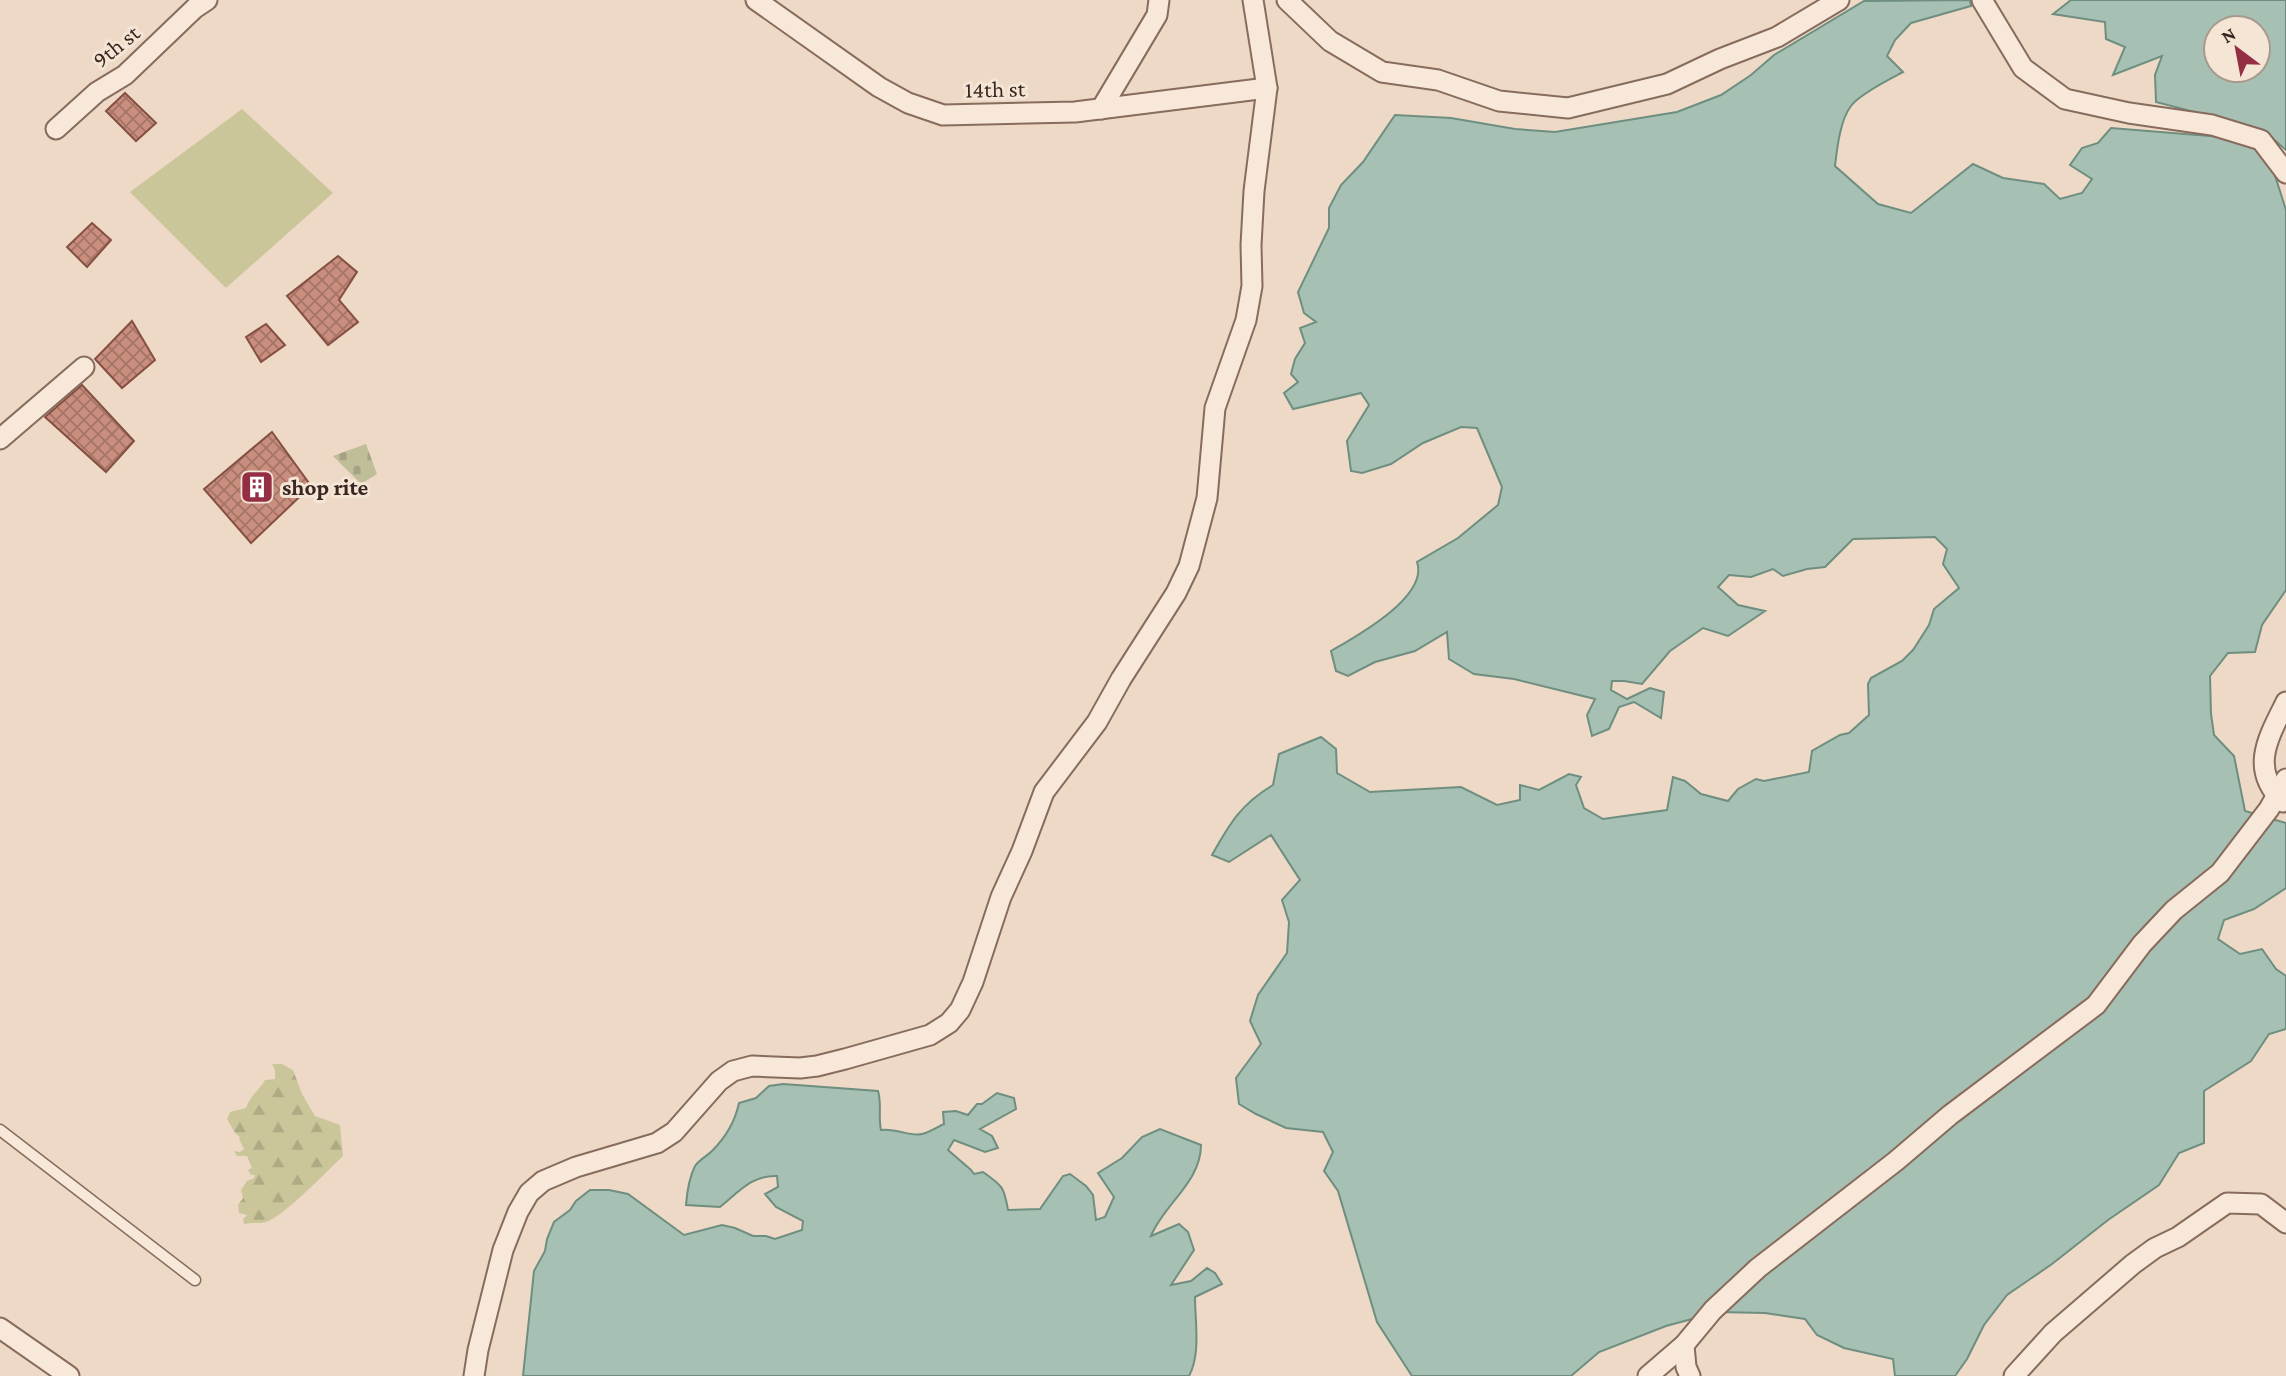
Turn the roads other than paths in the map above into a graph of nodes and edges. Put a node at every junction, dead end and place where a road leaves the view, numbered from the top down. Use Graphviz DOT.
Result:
graph roads {
  1 [pos="207,0"];
  2 [pos="756,0"];
  3 [pos="1159,0"];
  4 [pos="1253,0"];
  5 [pos="1287,0"];
  6 [pos="1839,0"];
  7 [pos="1982,0"];
  8 [pos="1267,88"];
  9 [pos="1101,109"];
  10 [pos="56,129"];
  11 [pos="2286,173"];
  12 [pos="84,367"];
  13 [pos="0,439"];
  14 [pos="2286,702"];
  15 [pos="2286,779"];
  16 [pos="2281,801"];
  17 [pos="0,1130"];
  18 [pos="2286,1223"];
  19 [pos="195,1280"];
  20 [pos="0,1328"];
  21 [pos="1684,1345"];
  22 [pos="69,1376"];
  23 [pos="474,1376"];
  24 [pos="1648,1376"];
  25 [pos="1690,1376"];
  26 [pos="2014,1376"];
  1 -- 10 [label="street, 9th st"];
  2 -- 9 [label="street, 14th st"];
  3 -- 9 [label="street"];
  4 -- 8 [label="street"];
  5 -- 6 [label="street"];
  7 -- 11 [label="street"];
  8 -- 9 [label="street, 14th st"];
  8 -- 23 [label="street"];
  12 -- 13 [label="street"];
  14 -- 16 [label="street"];
  15 -- 16 [label="street"];
  16 -- 21 [label="street"];
  17 -- 19 [label="lane"];
  18 -- 26 [label="street"];
  20 -- 22 [label="street"];
  21 -- 24 [label="street"];
  21 -- 25 [label="street"];
}
